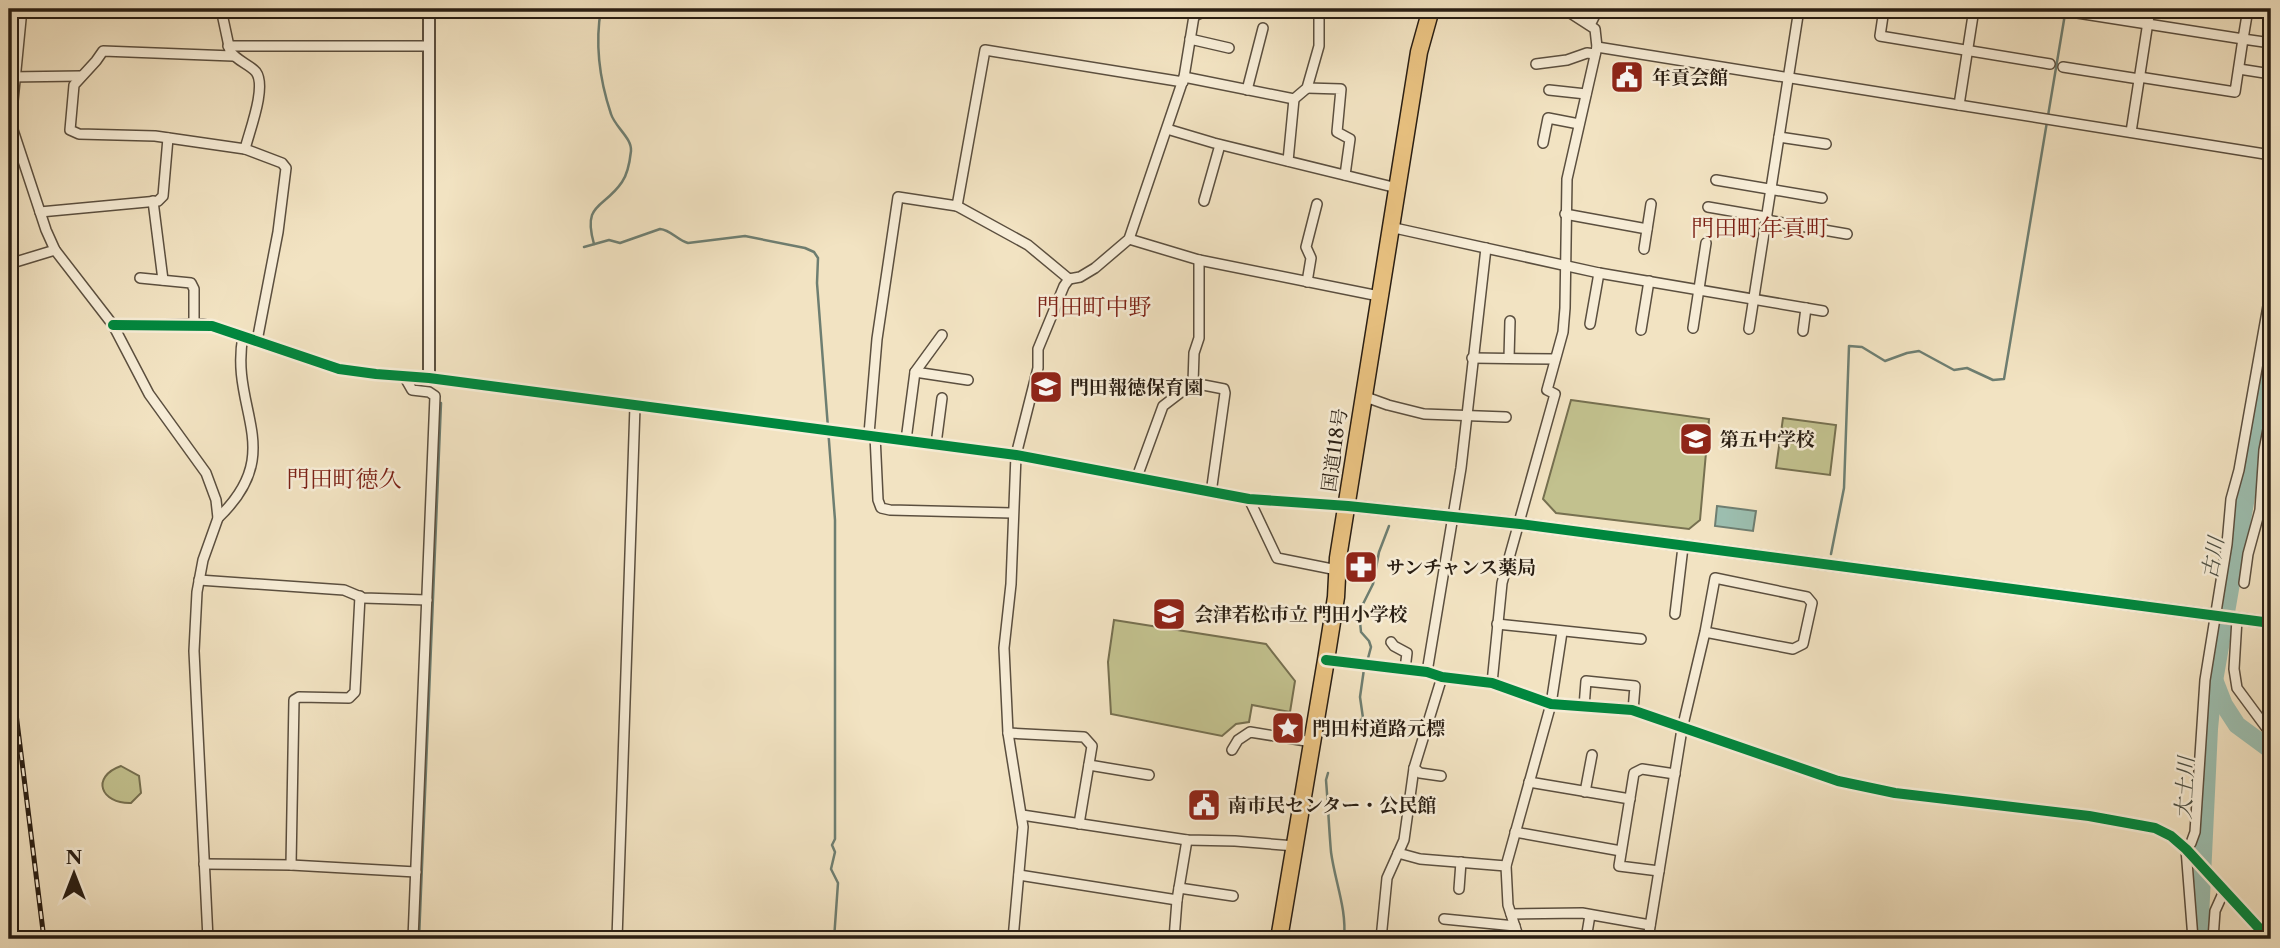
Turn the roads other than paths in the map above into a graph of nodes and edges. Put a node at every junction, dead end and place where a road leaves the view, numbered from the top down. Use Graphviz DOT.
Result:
graph roads {
  1 [pos="22,9"];
  2 [pos="221,9"];
  3 [pos="429,9"];
  4 [pos="1211,9"];
  5 [pos="1319,9"];
  6 [pos="1430,9"];
  7 [pos="1564,9"];
  8 [pos="1598,9"];
  9 [pos="1799,9"];
  10 [pos="1884,9"];
  11 [pos="1974,9"];
  12 [pos="2052,9"];
  13 [pos="2150,9"];
  14 [pos="2248,9"];
  15 [pos="1193,12"];
  16 [pos="2148,24"];
  17 [pos="1590,25"];
  18 [pos="1263,28"];
  19 [pos="1190,39"];
  20 [pos="2243,39"];
  21 [pos="2271,43"];
  22 [pos="228,46"];
  23 [pos="429,46"];
  24 [pos="1229,48"];
  25 [pos="1596,50"];
  26 [pos="1967,52"];
  27 [pos="233,56"];
  28 [pos="1535,64"];
  29 [pos="2050,64"];
  30 [pos="2063,67"];
  31 [pos="2239,69"];
  32 [pos="2271,74"];
  33 [pos="13,76"];
  34 [pos="81,76"];
  35 [pos="2139,78"];
  36 [pos="1184,80"];
  37 [pos="1787,80"];
  38 [pos="1307,88"];
  39 [pos="1247,90"];
  40 [pos="1549,90"];
  41 [pos="1586,94"];
  42 [pos="1294,99"];
  43 [pos="1959,105"];
  44 [pos="9,118"];
  45 [pos="1579,124"];
  46 [pos="1167,129"];
  47 [pos="2130,132"];
  48 [pos="1779,137"];
  49 [pos="168,138"];
  50 [pos="1543,144"];
  51 [pos="1826,144"];
  52 [pos="1220,145"];
  53 [pos="244,149"];
  54 [pos="2271,155"];
  55 [pos="1288,161"];
  56 [pos="1345,175"];
  57 [pos="1716,180"];
  58 [pos="1397,188"];
  59 [pos="1770,189"];
  60 [pos="1822,198"];
  61 [pos="153,201"];
  62 [pos="1204,201"];
  63 [pos="1317,204"];
  64 [pos="1651,204"];
  65 [pos="957,206"];
  66 [pos="1708,207"];
  67 [pos="40,212"];
  68 [pos="1565,214"];
  69 [pos="1766,219"];
  70 [pos="1390,227"];
  71 [pos="1647,229"];
  72 [pos="1847,234"];
  73 [pos="1129,239"];
  74 [pos="1706,243"];
  75 [pos="1486,248"];
  76 [pos="1644,248"];
  77 [pos="55,250"];
  78 [pos="1199,260"];
  79 [pos="9,264"];
  80 [pos="1564,266"];
  81 [pos="1599,272"];
  82 [pos="140,278"];
  83 [pos="1069,279"];
  84 [pos="163,280"];
  85 [pos="1649,281"];
  86 [pos="1307,282"];
  87 [pos="2271,289"];
  88 [pos="1699,290"];
  89 [pos="1379,296"];
  90 [pos="1754,300"];
  91 [pos="1806,308"];
  92 [pos="1823,311"];
  93 [pos="1510,321"];
  94 [pos="194,324"];
  95 [pos="1590,324"];
  96 [pos="113,325"];
  97 [pos="1693,328"];
  98 [pos="1749,329"];
  99 [pos="1641,330"];
  100 [pos="1802,331"];
  101 [pos="942,335"];
  102 [pos="243,336"];
  103 [pos="257,341"];
  104 [pos="1472,358"];
  105 [pos="1509,358"];
  106 [pos="1555,359"];
  107 [pos="915,372"];
  108 [pos="404,376"];
  109 [pos="429,378"];
  110 [pos="968,380"];
  111 [pos="1193,383"];
  112 [pos="1363,396"];
  113 [pos="942,398"];
  114 [pos="635,405"];
  115 [pos="2271,414"];
  116 [pos="1465,416"];
  117 [pos="1506,417"];
  118 [pos="872,435"];
  119 [pos="906,440"];
  120 [pos="936,444"];
  121 [pos="1016,455"];
  122 [pos="1137,477"];
  123 [pos="1211,493"];
  124 [pos="1249,499"];
  125 [pos="1348,506"];
  126 [pos="1012,513"];
  127 [pos="1453,517"];
  128 [pos="218,518"];
  129 [pos="1520,524"];
  130 [pos="1683,547"];
  131 [pos="1337,570"];
  132 [pos="200,580"];
  133 [pos="2244,583"];
  134 [pos="360,596"];
  135 [pos="427,600"];
  136 [pos="1675,614"];
  137 [pos="2215,616"];
  138 [pos="2236,618"];
  139 [pos="2271,623"];
  140 [pos="1497,625"];
  141 [pos="1562,632"];
  142 [pos="1705,632"];
  143 [pos="1641,639"];
  144 [pos="1391,642"];
  145 [pos="1326,660"];
  146 [pos="1405,669"];
  147 [pos="1427,671"];
  148 [pos="1442,677"];
  149 [pos="1492,682"];
  150 [pos="1551,704"];
  151 [pos="1584,707"];
  152 [pos="1633,711"];
  153 [pos="1682,729"];
  154 [pos="1008,733"];
  155 [pos="2271,734"];
  156 [pos="1312,742"];
  157 [pos="1232,750"];
  158 [pos="1592,755"];
  159 [pos="1089,765"];
  160 [pos="1414,768"];
  161 [pos="1675,774"];
  162 [pos="1149,775"];
  163 [pos="1441,776"];
  164 [pos="1529,782"];
  165 [pos="1585,792"];
  166 [pos="1630,799"];
  167 [pos="1022,815"];
  168 [pos="1079,824"];
  169 [pos="1515,832"];
  170 [pos="1187,840"];
  171 [pos="1295,846"];
  172 [pos="2186,849"];
  173 [pos="1621,851"];
  174 [pos="1398,853"];
  175 [pos="1461,862"];
  176 [pos="204,864"];
  177 [pos="291,865"];
  178 [pos="1506,866"];
  179 [pos="1659,871"];
  180 [pos="416,872"];
  181 [pos="1019,875"];
  182 [pos="1179,888"];
  183 [pos="1459,889"];
  184 [pos="2224,891"];
  185 [pos="1233,896"];
  186 [pos="1177,900"];
  187 [pos="1511,915"];
  188 [pos="1590,915"];
  189 [pos="1444,919"];
  190 [pos="1650,925"];
  191 [pos="1515,926"];
  192 [pos="1174,938"];
  193 [pos="208,939"];
  194 [pos="413,939"];
  195 [pos="617,939"];
  196 [pos="1013,939"];
  197 [pos="1205,939"];
  198 [pos="1279,939"];
  199 [pos="1381,939"];
  200 [pos="1519,939"];
  201 [pos="1586,939"];
  202 [pos="1648,939"];
  203 [pos="2193,939"];
  204 [pos="2213,939"];
  205 [pos="2269,939"];
  1 -- 33 [label="street"];
  2 -- 22 [label="street"];
  3 -- 23 [label="street"];
  4 -- 15 [label="street"];
  5 -- 38 [label="street"];
  6 -- 58 [label="highway, 国道118号"];
  7 -- 17 [label="street"];
  8 -- 17 [label="street"];
  9 -- 37 [label="street"];
  10 -- 26 [label="street"];
  11 -- 26 [label="street"];
  12 -- 16 [label="street"];
  13 -- 16 [label="street"];
  14 -- 20 [label="street"];
  15 -- 19 [label="street"];
  16 -- 20 [label="street"];
  16 -- 35 [label="street"];
  17 -- 25 [label="street"];
  18 -- 39 [label="street"];
  19 -- 24 [label="street"];
  19 -- 36 [label="street"];
  20 -- 21 [label="street"];
  20 -- 31 [label="street"];
  22 -- 23 [label="street"];
  22 -- 27 [label="street"];
  23 -- 109 [label="street"];
  25 -- 28 [label="street"];
  25 -- 37 [label="street"];
  25 -- 41 [label="street"];
  26 -- 29 [label="street"];
  26 -- 43 [label="street"];
  27 -- 34 [label="street"];
  27 -- 53 [label="street"];
  30 -- 35 [label="street"];
  31 -- 32 [label="street"];
  31 -- 35 [label="street"];
  33 -- 34 [label="street"];
  33 -- 44 [label="street"];
  34 -- 49 [label="street"];
  35 -- 47 [label="street"];
  36 -- 39 [label="street"];
  36 -- 46 [label="street"];
  36 -- 65 [label="street"];
  37 -- 43 [label="street"];
  37 -- 48 [label="street"];
  38 -- 42 [label="street"];
  38 -- 56 [label="street"];
  39 -- 42 [label="street"];
  40 -- 41 [label="street"];
  41 -- 45 [label="street"];
  42 -- 55 [label="street"];
  43 -- 47 [label="street"];
  44 -- 67 [label="street"];
  45 -- 50 [label="street"];
  45 -- 68 [label="street"];
  46 -- 52 [label="street"];
  46 -- 73 [label="street"];
  47 -- 54 [label="street"];
  48 -- 51 [label="street"];
  48 -- 59 [label="street"];
  49 -- 53 [label="street"];
  49 -- 61 [label="street"];
  52 -- 55 [label="street"];
  52 -- 62 [label="street"];
  53 -- 103 [label="street"];
  55 -- 56 [label="street"];
  56 -- 58 [label="street"];
  57 -- 59 [label="street"];
  58 -- 70 [label="highway, 国道118号"];
  59 -- 60 [label="street"];
  59 -- 69 [label="street"];
  61 -- 67 [label="street"];
  61 -- 84 [label="street"];
  63 -- 86 [label="street"];
  64 -- 71 [label="street"];
  65 -- 83 [label="street"];
  65 -- 118 [label="street"];
  66 -- 69 [label="street"];
  67 -- 77 [label="street"];
  68 -- 71 [label="street"];
  68 -- 80 [label="street"];
  69 -- 72 [label="street"];
  69 -- 90 [label="street"];
  70 -- 75 [label="street"];
  70 -- 89 [label="highway, 国道118号"];
  71 -- 76 [label="street"];
  73 -- 78 [label="street"];
  73 -- 83 [label="street"];
  74 -- 88 [label="street"];
  75 -- 80 [label="street"];
  75 -- 104 [label="street"];
  77 -- 79 [label="street"];
  77 -- 96 [label="street"];
  78 -- 86 [label="street"];
  78 -- 111 [label="street"];
  80 -- 81 [label="street"];
  80 -- 106 [label="street"];
  81 -- 85 [label="street"];
  81 -- 95 [label="street"];
  82 -- 84 [label="street"];
  83 -- 121 [label="street"];
  84 -- 94 [label="street"];
  85 -- 88 [label="street"];
  85 -- 99 [label="street"];
  86 -- 89 [label="street"];
  87 -- 137 [label="street"];
  88 -- 90 [label="street"];
  88 -- 97 [label="street"];
  89 -- 112 [label="highway, 国道118号"];
  90 -- 91 [label="street"];
  90 -- 98 [label="street"];
  91 -- 92 [label="street"];
  91 -- 100 [label="street"];
  93 -- 105 [label="street"];
  94 -- 96 [label="street"];
  94 -- 102 [label="street"];
  96 -- 128 [label="street"];
  101 -- 107 [label="street"];
  102 -- 103 [label="street"];
  102 -- 128 [label="street"];
  103 -- 108 [label="street"];
  104 -- 105 [label="street"];
  104 -- 116 [label="street"];
  105 -- 106 [label="street"];
  106 -- 129 [label="street"];
  107 -- 110 [label="street"];
  107 -- 119 [label="street"];
  108 -- 109 [label="street"];
  108 -- 135 [label="street"];
  109 -- 114 [label="street"];
  111 -- 122 [label="street"];
  111 -- 123 [label="street"];
  112 -- 116 [label="street"];
  112 -- 125 [label="highway, 国道118号"];
  113 -- 120 [label="street"];
  114 -- 118 [label="street"];
  114 -- 195 [label="street"];
  115 -- 133 [label="street"];
  116 -- 117 [label="street"];
  116 -- 127 [label="street"];
  118 -- 119 [label="street"];
  118 -- 126 [label="street"];
  119 -- 120 [label="street"];
  120 -- 121 [label="street"];
  121 -- 122 [label="street"];
  121 -- 126 [label="street"];
  122 -- 123 [label="street"];
  123 -- 124 [label="street"];
  124 -- 125 [label="street"];
  124 -- 131 [label="street"];
  125 -- 127 [label="street"];
  125 -- 131 [label="highway, 国道118号"];
  126 -- 154 [label="street"];
  127 -- 129 [label="street"];
  127 -- 147 [label="street"];
  128 -- 132 [label="street"];
  129 -- 130 [label="street"];
  129 -- 140 [label="street"];
  130 -- 136 [label="street"];
  130 -- 137 [label="street"];
  131 -- 145 [label="highway, 国道118号"];
  132 -- 134 [label="street"];
  132 -- 176 [label="street"];
  134 -- 135 [label="street"];
  134 -- 177 [label="street"];
  135 -- 180 [label="street"];
  137 -- 138 [label="street"];
  137 -- 172 [label="street"];
  138 -- 139 [label="street"];
  138 -- 155 [label="street"];
  140 -- 141 [label="street"];
  140 -- 149 [label="street"];
  141 -- 143 [label="street"];
  141 -- 150 [label="street"];
  142 -- 142 [label="street"];
  142 -- 153 [label="street"];
  144 -- 146 [label="street"];
  145 -- 146 [label="street"];
  145 -- 156 [label="highway, 国道118号"];
  146 -- 147 [label="street"];
  147 -- 148 [label="street"];
  148 -- 149 [label="street"];
  148 -- 160 [label="street"];
  149 -- 150 [label="street"];
  150 -- 151 [label="street"];
  150 -- 164 [label="street"];
  151 -- 152 [label="street"];
  151 -- 152 [label="street"];
  152 -- 153 [label="street"];
  153 -- 161 [label="street"];
  153 -- 172 [label="street"];
  154 -- 159 [label="street"];
  154 -- 167 [label="street"];
  156 -- 157 [label="street"];
  156 -- 171 [label="highway, 国道118号"];
  158 -- 165 [label="street"];
  159 -- 162 [label="street"];
  159 -- 168 [label="street"];
  160 -- 163 [label="street"];
  160 -- 174 [label="street"];
  161 -- 166 [label="street"];
  161 -- 179 [label="street"];
  164 -- 165 [label="street"];
  164 -- 169 [label="street"];
  165 -- 166 [label="street"];
  166 -- 173 [label="street"];
  167 -- 168 [label="street"];
  167 -- 181 [label="street"];
  168 -- 170 [label="street"];
  169 -- 173 [label="street"];
  169 -- 178 [label="street"];
  170 -- 171 [label="street"];
  170 -- 182 [label="street"];
  171 -- 198 [label="highway, 国道118号"];
  172 -- 184 [label="street"];
  172 -- 203 [label="street"];
  173 -- 179 [label="street"];
  174 -- 175 [label="street"];
  174 -- 199 [label="street"];
  175 -- 178 [label="street"];
  175 -- 183 [label="street"];
  176 -- 177 [label="street"];
  176 -- 193 [label="street"];
  177 -- 180 [label="street"];
  178 -- 187 [label="street"];
  179 -- 190 [label="street"];
  180 -- 194 [label="street"];
  181 -- 186 [label="street"];
  181 -- 196 [label="street"];
  182 -- 185 [label="street"];
  182 -- 186 [label="street"];
  184 -- 204 [label="street"];
  184 -- 205 [label="street"];
  186 -- 192 [label="street"];
  187 -- 188 [label="street"];
  187 -- 191 [label="street"];
  188 -- 190 [label="street"];
  188 -- 201 [label="street"];
  189 -- 191 [label="street"];
  190 -- 202 [label="street"];
  191 -- 200 [label="street"];
  192 -- 197 [label="street"];
}
